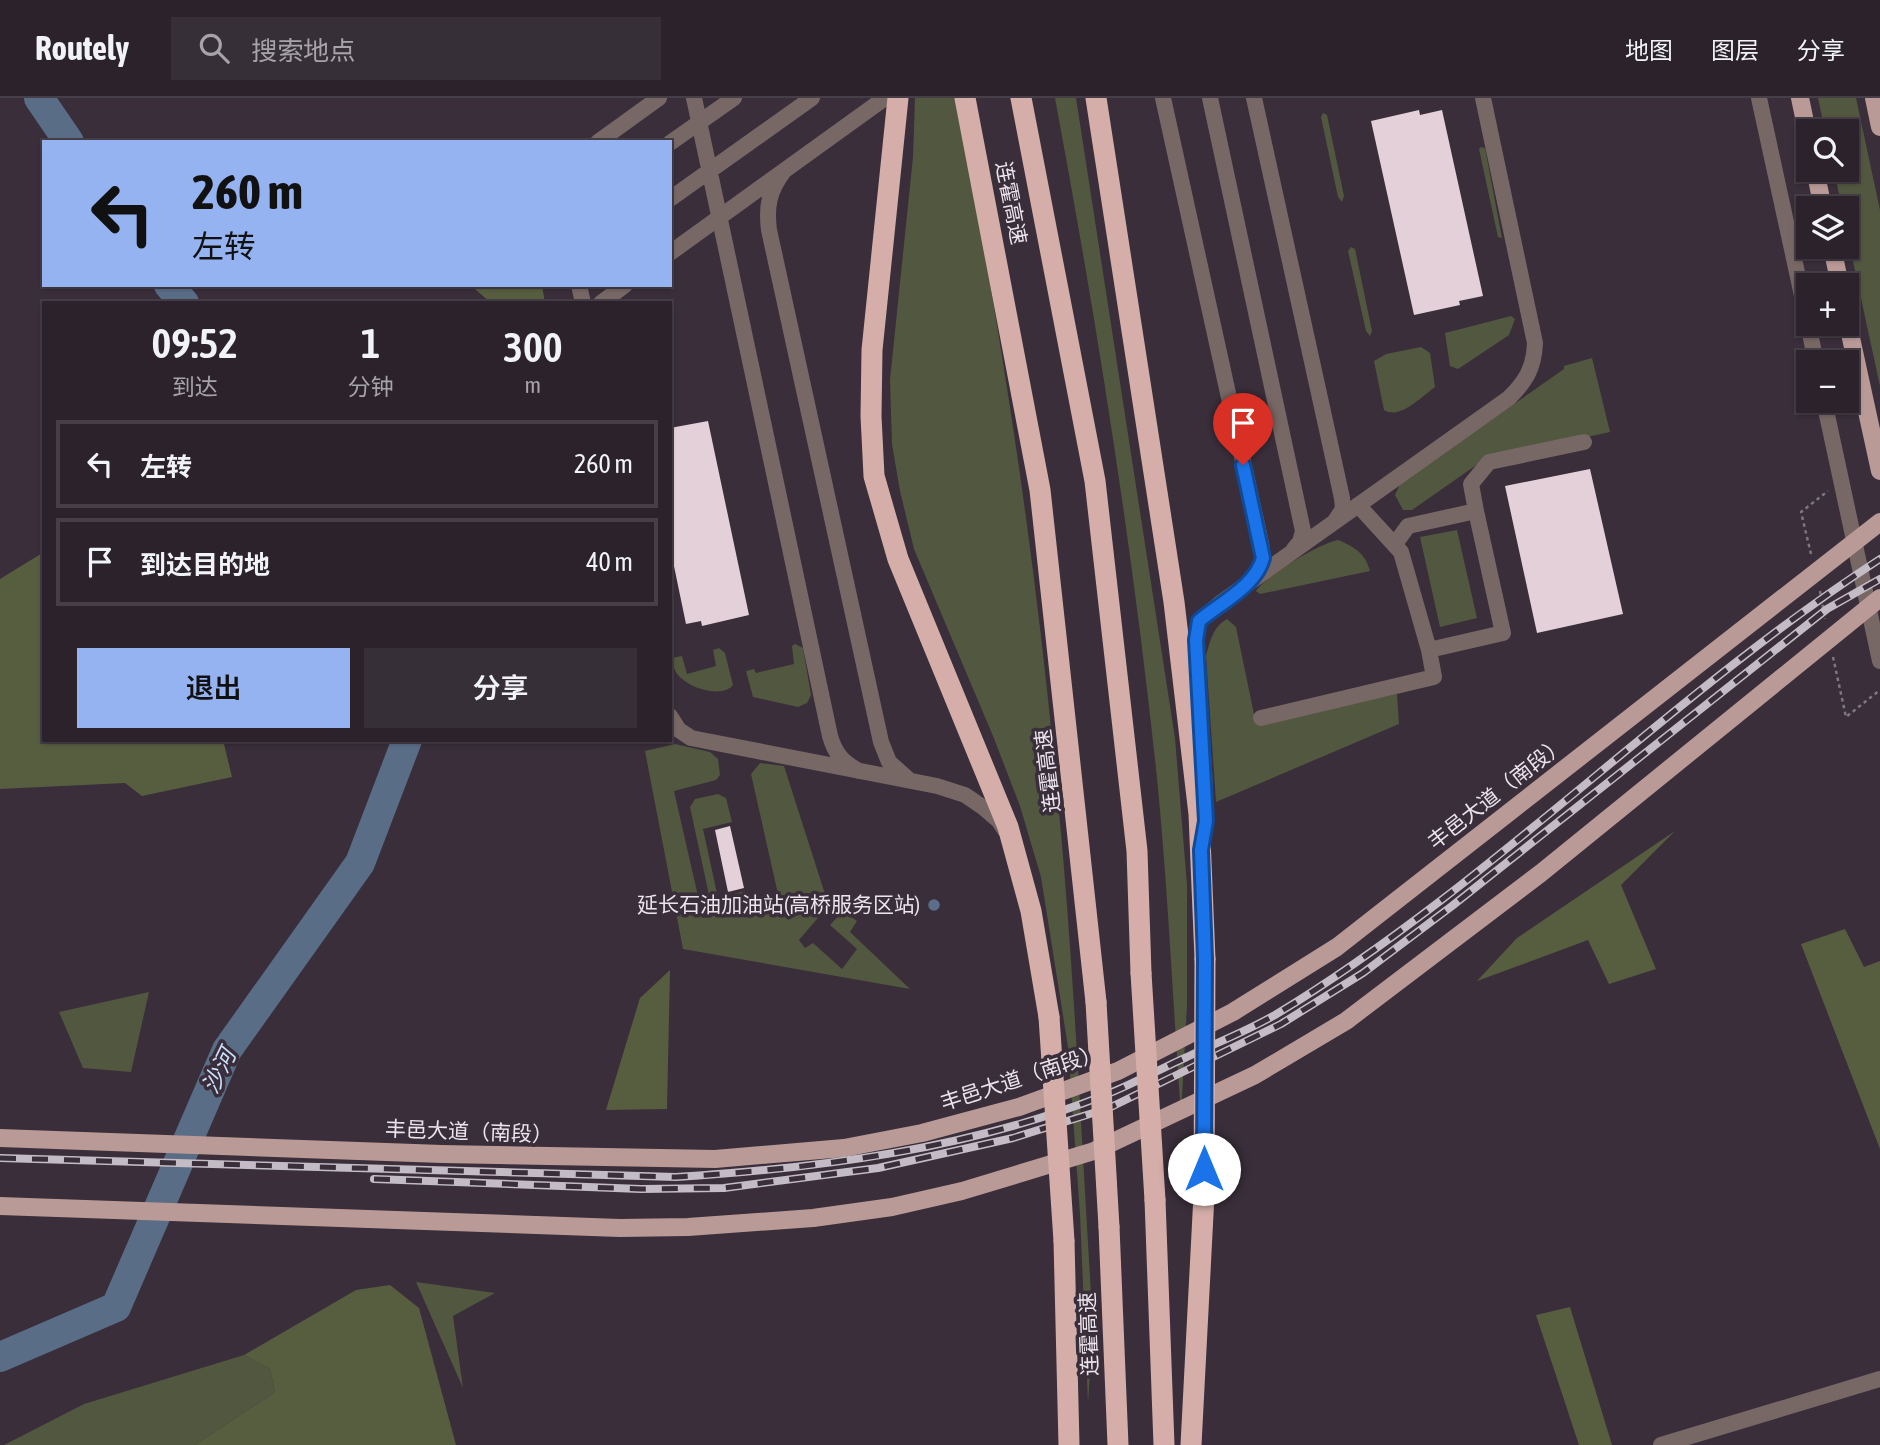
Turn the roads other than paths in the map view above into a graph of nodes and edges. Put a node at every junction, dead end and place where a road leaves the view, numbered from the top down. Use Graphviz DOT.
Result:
graph roads {
  1 [pos="659,98"];
  2 [pos="694,98"];
  3 [pos="734,98"];
  4 [pos="812,98"];
  5 [pos="884,98"];
  6 [pos="898,98"];
  7 [pos="965,98"];
  8 [pos="1021,98"];
  9 [pos="1096,98"];
  10 [pos="1163,98"];
  11 [pos="1210,98"];
  12 [pos="1254,98"];
  13 [pos="1483,98"];
  14 [pos="1759,98"];
  15 [pos="1800,98"];
  16 [pos="1874,99"];
  17 [pos="1804,119"];
  18 [pos="700,122"];
  19 [pos="1880,127"];
  20 [pos="601,140"];
  21 [pos="672,142"];
  22 [pos="710,170"];
  23 [pos="784,171"];
  24 [pos="672,197"];
  25 [pos="719,218"];
  26 [pos="672,252"];
  27 [pos="1797,273"];
  28 [pos="622,287"];
  29 [pos="604,301"];
  30 [pos="1851,336"];
  31 [pos="1827,413"];
  32 [pos="1584,442"];
  33 [pos="1880,471"];
  34 [pos="1357,505"];
  35 [pos="1476,510"];
  36 [pos="1335,521"];
  37 [pos="1880,522"];
  38 [pos="1855,542"];
  39 [pos="1395,544"];
  40 [pos="1293,551"];
  41 [pos="1251,581"];
  42 [pos="1874,603"];
  43 [pos="1429,650"];
  44 [pos="1880,661"];
  45 [pos="1261,718"];
  46 [pos="672,719"];
  47 [pos="859,771"];
  48 [pos="908,779"];
  49 [pos="1013,846"];
  50 [pos="1201,850"];
  51 [pos="0,1138"];
  52 [pos="0,1206"];
  53 [pos="1880,1379"];
  54 [pos="1069,1445"];
  55 [pos="1118,1445"];
  56 [pos="1164,1445"];
  57 [pos="1191,1445"];
  58 [pos="1661,1445"];
  1 -- 20 [label="street"];
  2 -- 18 [label="street"];
  3 -- 18 [label="street"];
  4 -- 22 [label="street"];
  5 -- 23 [label="street"];
  6 -- 49 [label="highway"];
  7 -- 55 [label="highway, 连霍高速, bridge"];
  8 -- 56 [label="highway, 连霍高速, bridge"];
  9 -- 50 [label="highway"];
  10 -- 41 [label="street"];
  11 -- 40 [label="street"];
  12 -- 36 [label="street"];
  13 -- 34 [label="street"];
  14 -- 27 [label="street"];
  15 -- 17 [label="main road"];
  16 -- 19 [label="main road"];
  18 -- 21 [label="street"];
  18 -- 22 [label="street"];
  22 -- 24 [label="street"];
  22 -- 25 [label="street"];
  23 -- 25 [label="street"];
  23 -- 48 [label="street"];
  25 -- 26 [label="street"];
  25 -- 47 [label="street"];
  28 -- 29 [label="street"];
  30 -- 33 [label="main road"];
  31 -- 38 [label="street"];
  32 -- 35 [label="street"];
  34 -- 36 [label="street"];
  34 -- 39 [label="street"];
  35 -- 39 [label="street"];
  35 -- 43 [label="street"];
  36 -- 40 [label="street"];
  37 -- 38 [label="main road, 丰邑大道（南段）"];
  38 -- 42 [label="street"];
  38 -- 51 [label="main road, 丰邑大道（南段）"];
  39 -- 43 [label="street"];
  40 -- 41 [label="street"];
  41 -- 50 [label="street"];
  42 -- 44 [label="street"];
  42 -- 52 [label="main road"];
  43 -- 45 [label="street"];
  46 -- 47 [label="street"];
  47 -- 48 [label="street"];
  48 -- 49 [label="street"];
  49 -- 54 [label="highway, bridge"];
  50 -- 57 [label="highway, bridge"];
  53 -- 58 [label="street"];
}
